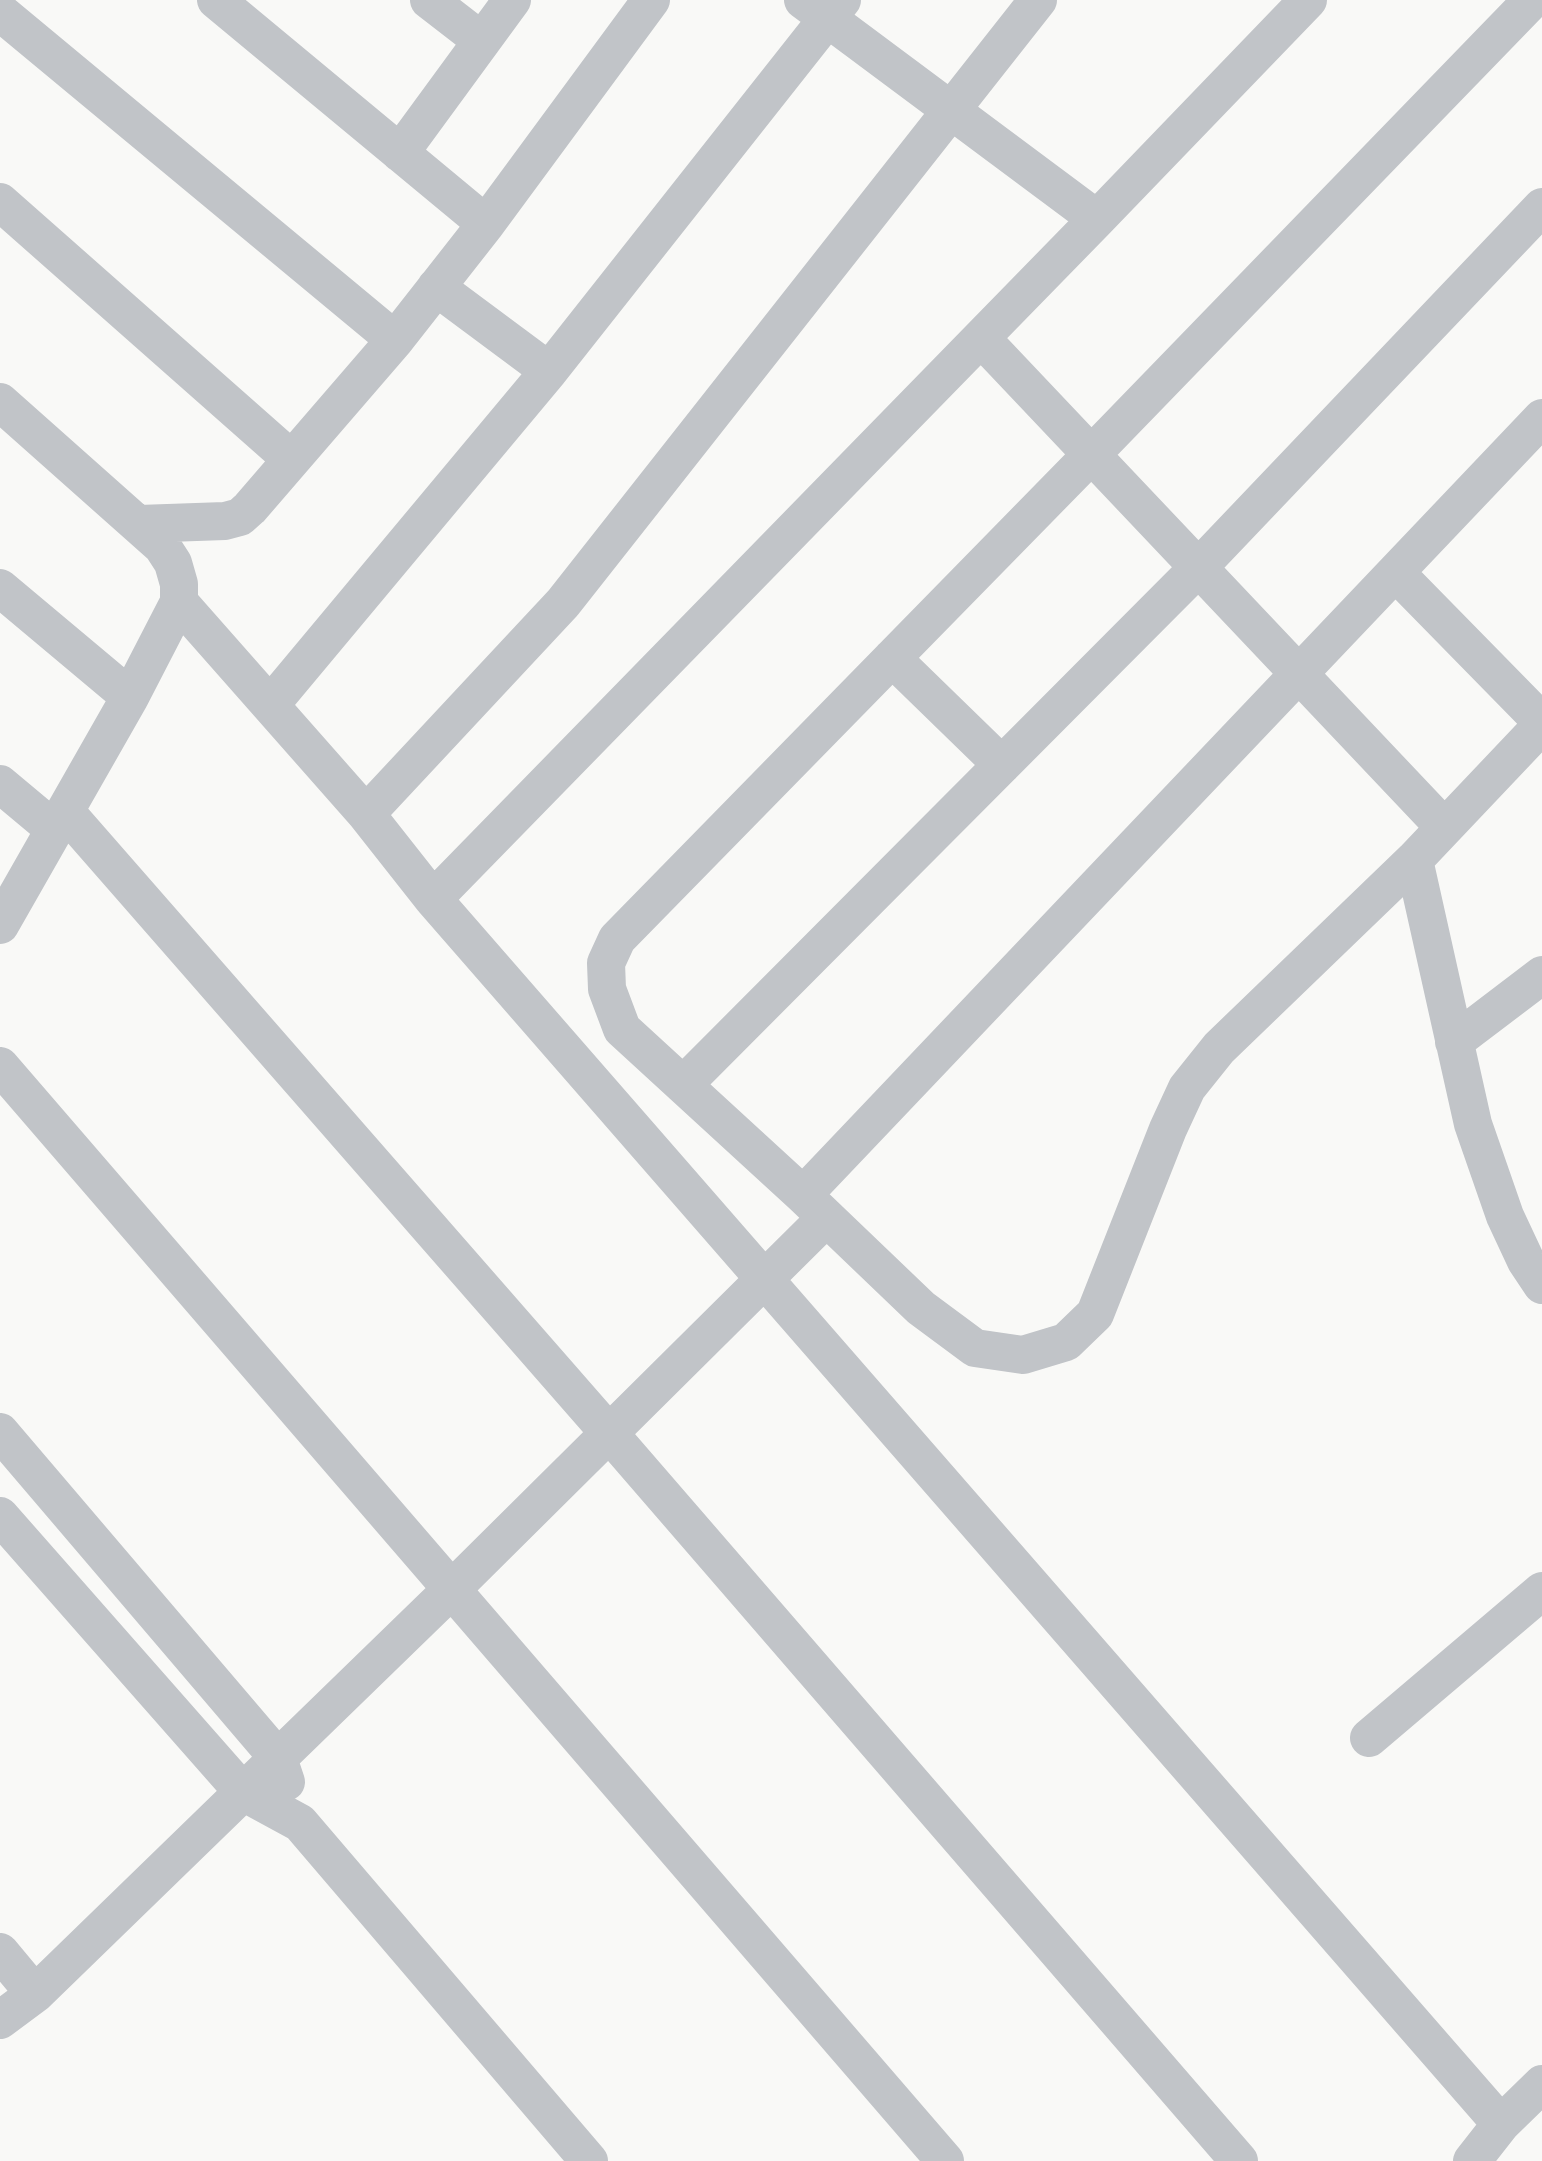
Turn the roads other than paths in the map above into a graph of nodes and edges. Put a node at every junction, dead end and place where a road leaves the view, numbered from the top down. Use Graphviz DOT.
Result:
graph roads {
  1 [pos="216,0"];
  2 [pos="429,0"];
  3 [pos="512,0"];
  4 [pos="652,0"];
  5 [pos="1038,0"];
  6 [pos="1307,0"];
  7 [pos="1532,0"];
  8 [pos="824,6"];
  9 [pos="0,12"];
  10 [pos="482,41"];
  11 [pos="950,110"];
  12 [pos="400,153"];
  13 [pos="0,202"];
  14 [pos="1542,208"];
  15 [pos="1097,219"];
  16 [pos="486,224"];
  17 [pos="436,287"];
  18 [pos="981,338"];
  19 [pos="395,340"];
  20 [pos="550,372"];
  21 [pos="0,402"];
  22 [pos="1542,418"];
  23 [pos="1091,455"];
  24 [pos="291,459"];
  25 [pos="139,524"];
  26 [pos="1198,568"];
  27 [pos="1396,573"];
  28 [pos="0,588"];
  29 [pos="179,602"];
  30 [pos="892,658"];
  31 [pos="1299,675"];
  32 [pos="130,698"];
  33 [pos="271,704"];
  34 [pos="1542,723"];
  35 [pos="1002,765"];
  36 [pos="0,784"];
  37 [pos="366,814"];
  38 [pos="60,821"];
  39 [pos="1444,827"];
  40 [pos="1414,859"];
  41 [pos="433,899"];
  42 [pos="0,925"];
  43 [pos="1541,980"];
  44 [pos="1454,1042"];
  45 [pos="0,1066"];
  46 [pos="683,1085"];
  47 [pos="814,1206"];
  48 [pos="764,1279"];
  49 [pos="1542,1285"];
  50 [pos="0,1432"];
  51 [pos="609,1433"];
  52 [pos="0,1516"];
  53 [pos="452,1589"];
  54 [pos="1542,1591"];
  55 [pos="1368,1738"];
  56 [pos="278,1758"];
  57 [pos="243,1792"];
  58 [pos="300,1823"];
  59 [pos="0,1952"];
  60 [pos="35,1994"];
  61 [pos="0,2020"];
  62 [pos="1542,2084"];
  63 [pos="1501,2124"];
  64 [pos="589,2161"];
  65 [pos="945,2161"];
  66 [pos="1239,2161"];
  67 [pos="1472,2161"];
  1 -- 12 [label="street"];
  2 -- 10 [label="street"];
  3 -- 10 [label="street"];
  4 -- 16 [label="street"];
  5 -- 11 [label="street"];
  6 -- 15 [label="street"];
  7 -- 23 [label="street"];
  8 -- 11 [label="street"];
  8 -- 20 [label="street"];
  9 -- 19 [label="street"];
  10 -- 12 [label="street"];
  11 -- 15 [label="street"];
  11 -- 37 [label="street"];
  12 -- 16 [label="street"];
  13 -- 24 [label="street"];
  14 -- 26 [label="street"];
  15 -- 18 [label="street"];
  16 -- 17 [label="street"];
  17 -- 19 [label="street"];
  17 -- 20 [label="street"];
  18 -- 23 [label="street"];
  18 -- 41 [label="street"];
  19 -- 24 [label="street"];
  20 -- 33 [label="street"];
  21 -- 25 [label="street"];
  22 -- 27 [label="street"];
  23 -- 26 [label="street"];
  23 -- 30 [label="street"];
  24 -- 25 [label="street"];
  25 -- 29 [label="street"];
  26 -- 31 [label="street"];
  26 -- 35 [label="street"];
  27 -- 31 [label="street"];
  27 -- 34 [label="street"];
  28 -- 32 [label="street"];
  29 -- 32 [label="street"];
  29 -- 33 [label="street"];
  30 -- 35 [label="street"];
  30 -- 46 [label="street"];
  31 -- 39 [label="street"];
  31 -- 47 [label="street"];
  32 -- 38 [label="street"];
  33 -- 37 [label="street"];
  34 -- 39 [label="street"];
  35 -- 46 [label="street"];
  36 -- 38 [label="street"];
  37 -- 41 [label="street"];
  38 -- 42 [label="street"];
  38 -- 51 [label="street"];
  39 -- 40 [label="street"];
  40 -- 44 [label="street"];
  40 -- 47 [label="street"];
  41 -- 48 [label="street"];
  43 -- 44 [label="street"];
  44 -- 49 [label="street"];
  45 -- 53 [label="street"];
  46 -- 47 [label="street"];
  47 -- 48 [label="street"];
  48 -- 51 [label="street"];
  48 -- 63 [label="street"];
  50 -- 56 [label="street"];
  51 -- 53 [label="street"];
  51 -- 66 [label="street"];
  52 -- 57 [label="street"];
  53 -- 56 [label="street"];
  53 -- 65 [label="street"];
  54 -- 55 [label="street"];
  56 -- 57 [label="street"];
  56 -- 58 [label="street"];
  57 -- 58 [label="street"];
  57 -- 60 [label="street"];
  58 -- 64 [label="street"];
  59 -- 60 [label="street"];
  60 -- 61 [label="street"];
  62 -- 63 [label="street"];
  63 -- 67 [label="street"];
}
